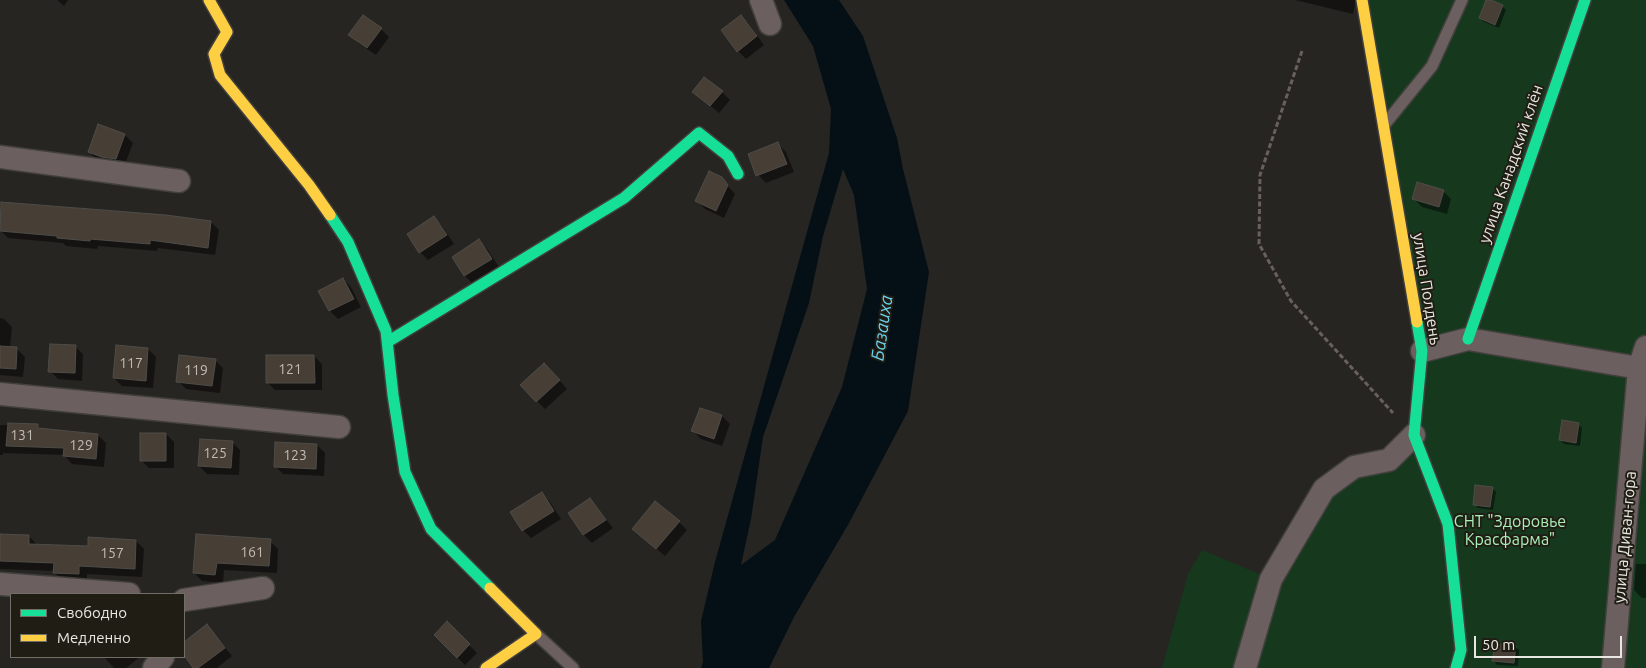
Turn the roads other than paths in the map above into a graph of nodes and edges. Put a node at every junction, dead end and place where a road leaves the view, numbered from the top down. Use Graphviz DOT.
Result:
graph roads {
  1 [pos="209,0"];
  2 [pos="761,0"];
  3 [pos="1362,0"];
  4 [pos="1462,0"];
  5 [pos="1585,0"];
  6 [pos="770,24"];
  7 [pos="1383,128"];
  8 [pos="0,157"];
  9 [pos="738,174"];
  10 [pos="179,181"];
  11 [pos="1468,339"];
  12 [pos="388,341"];
  13 [pos="1422,350"];
  14 [pos="1643,358"];
  15 [pos="0,394"];
  16 [pos="339,427"];
  17 [pos="1414,436"];
  18 [pos="0,584"];
  19 [pos="264,588"];
  20 [pos="116,593"];
  21 [pos="185,600"];
  22 [pos="536,634"];
  23 [pos="162,658"];
  24 [pos="154,668"];
  25 [pos="486,668"];
  26 [pos="573,668"];
  27 [pos="1245,668"];
  28 [pos="1456,668"];
  29 [pos="1614,668"];
  1 -- 12 [label="street"];
  2 -- 6 [label="street"];
  3 -- 7 [label="street, улица Полдень"];
  4 -- 7 [label="lane"];
  5 -- 11 [label="street, улица Канадский клён"];
  7 -- 13 [label="street, улица Полдень"];
  8 -- 10 [label="street"];
  9 -- 12 [label="street"];
  11 -- 13 [label="street"];
  11 -- 14 [label="street"];
  12 -- 22 [label="street"];
  13 -- 17 [label="street, улица Полдень"];
  14 -- 29 [label="street, улица Диван-гора"];
  15 -- 16 [label="street"];
  17 -- 27 [label="street"];
  17 -- 28 [label="street, улица Полдень"];
  18 -- 20 [label="street"];
  19 -- 21 [label="street"];
  22 -- 25 [label="street"];
  22 -- 26 [label="lane"];
  23 -- 24 [label="street"];
}
